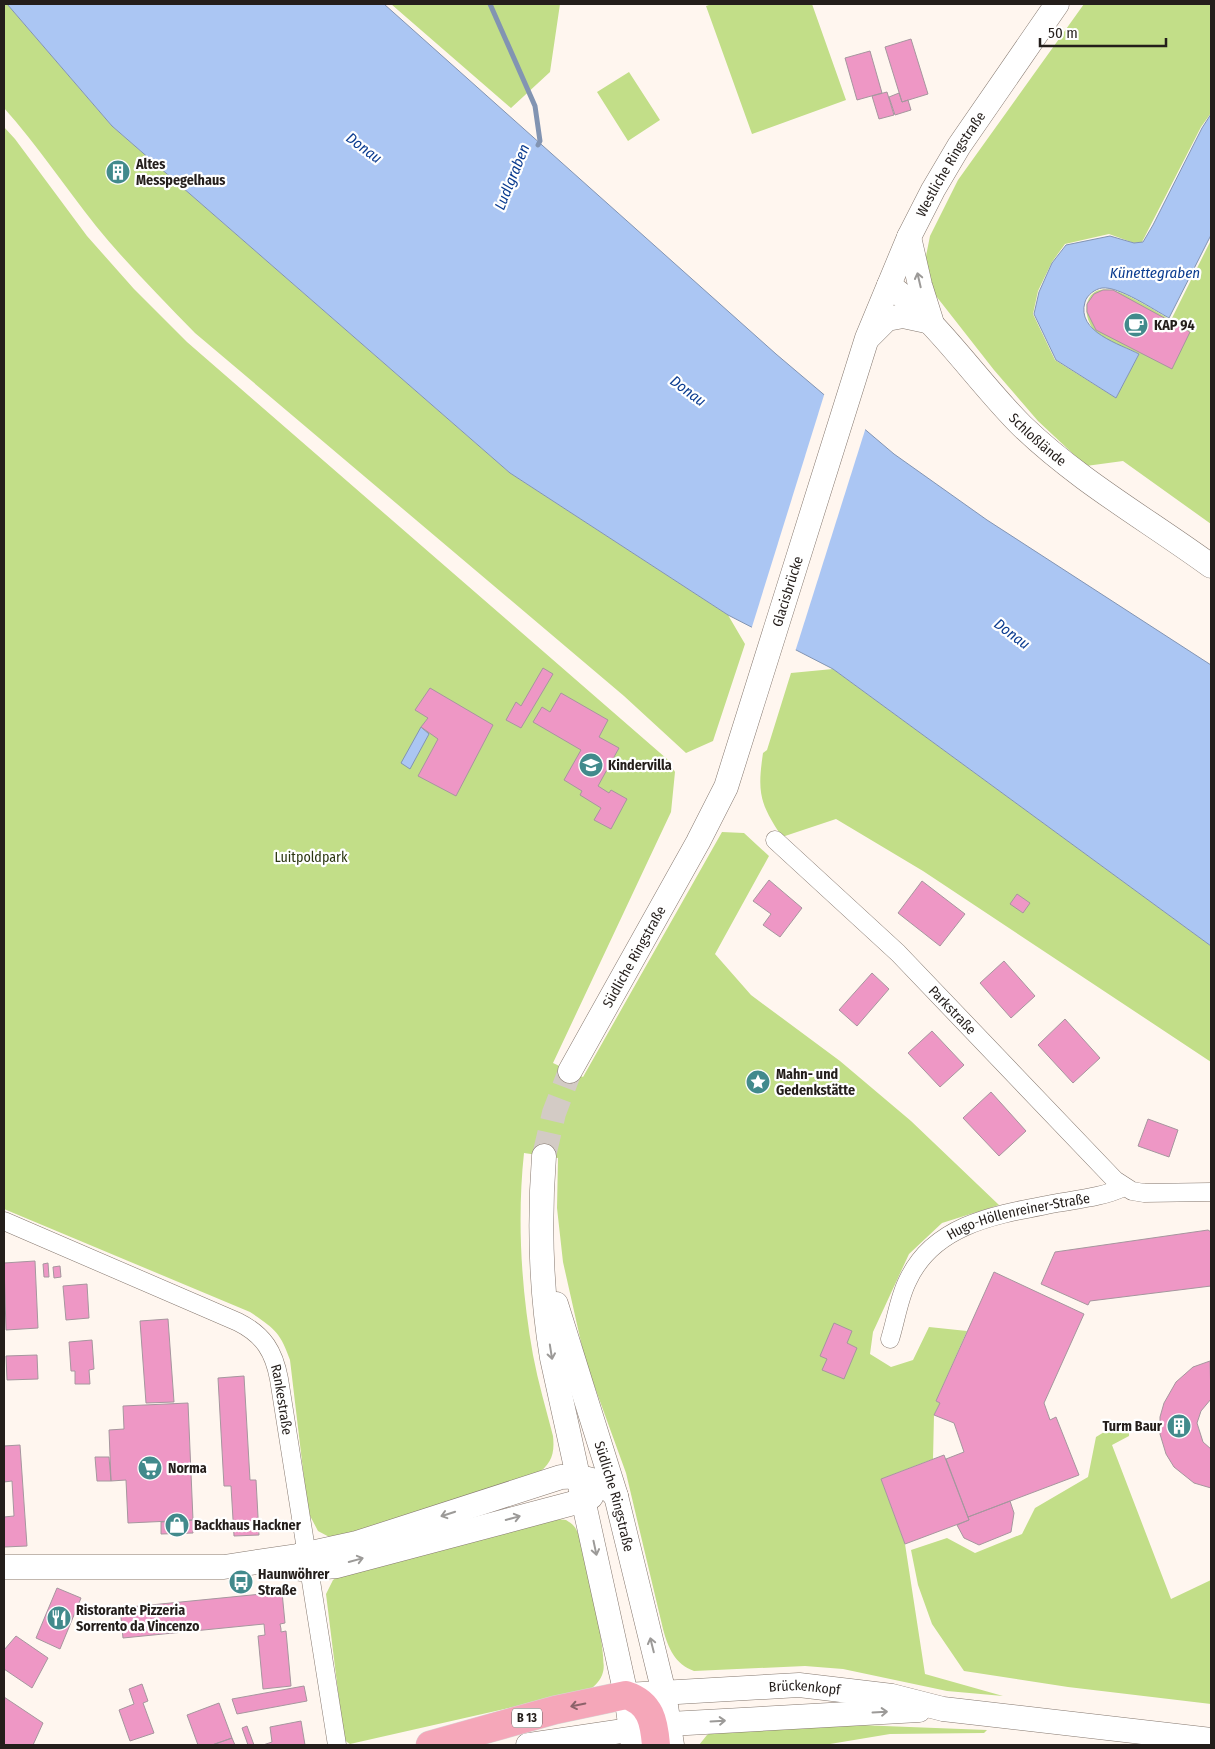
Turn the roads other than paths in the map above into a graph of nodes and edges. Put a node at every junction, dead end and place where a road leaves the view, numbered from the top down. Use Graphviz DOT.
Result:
graph roads {
  1 [pos="1042,4"];
  2 [pos="1057,4"];
  3 [pos="1027,46"];
  4 [pos="911,231"];
  5 [pos="889,285"];
  6 [pos="931,322"];
  7 [pos="868,338"];
  8 [pos="1211,566"];
  9 [pos="775,840"];
  10 [pos="698,842"];
  11 [pos="570,1071"];
  12 [pos="544,1156"];
  13 [pos="1124,1187"];
  14 [pos="1211,1192"];
  15 [pos="4,1220"];
  16 [pos="544,1251"];
  17 [pos="890,1339"];
  18 [pos="601,1449"];
  19 [pos="580,1484"];
  20 [pos="616,1496"];
  21 [pos="307,1561"];
  22 [pos="4,1567"];
  23 [pos="664,1693"];
  24 [pos="626,1695"];
  25 [pos="943,1708"];
  26 [pos="652,1736"];
  27 [pos="1211,1740"];
  28 [pos="337,1745"];
  29 [pos="430,1745"];
  30 [pos="528,1745"];
  1 -- 3 [label="street"];
  2 -- 3 [label="main road, Westliche Ringstraße"];
  3 -- 4 [label="main road, Westliche Ringstraße"];
  4 -- 5 [label="main road, Westliche Ringstraße"];
  6 -- 4 [label="main road, one-way"];
  5 -- 6 [label="main road, Schloßlände"];
  5 -- 7 [label="main road, Westliche Ringstraße"];
  6 -- 7 [label="main road"];
  6 -- 8 [label="main road, Schloßlände"];
  7 -- 10 [label="main road, Glacisbrücke"];
  9 -- 13 [label="street, Parkstraße"];
  10 -- 11 [label="main road, Südliche Ringstraße"];
  12 -- 16 [label="main road, Südliche Ringstraße"];
  13 -- 14 [label="street"];
  13 -- 17 [label="street, Hugo-Höllenreiner-Straße"];
  15 -- 21 [label="street, Rankestraße"];
  16 -- 18 [label="main road, Südliche Ringstraße"];
  16 -- 19 [label="main road, Südliche Ringstraße, one-way"];
  18 -- 19 [label="main road"];
  18 -- 20 [label="main road, Südliche Ringstraße"];
  19 -- 20 [label="main road"];
  19 -- 21 [label="main road, one-way"];
  21 -- 19 [label="main road, one-way"];
  19 -- 24 [label="main road, one-way"];
  23 -- 20 [label="main road, Südliche Ringstraße, one-way"];
  21 -- 22 [label="main road"];
  21 -- 28 [label="street, Rankestraße"];
  23 -- 24 [label="main road, Brückenkopf"];
  23 -- 25 [label="main road, Brückenkopf"];
  23 -- 26 [label="main road, Südliche Ringstraße"];
  24 -- 26 [label="main road"];
  24 -- 29 [label="main road, B 13, one-way"];
  26 -- 25 [label="main road, Brückenkopf, one-way"];
  25 -- 27 [label="main road, Brückenkopf"];
  26 -- 30 [label="main road, B 13"];
}
